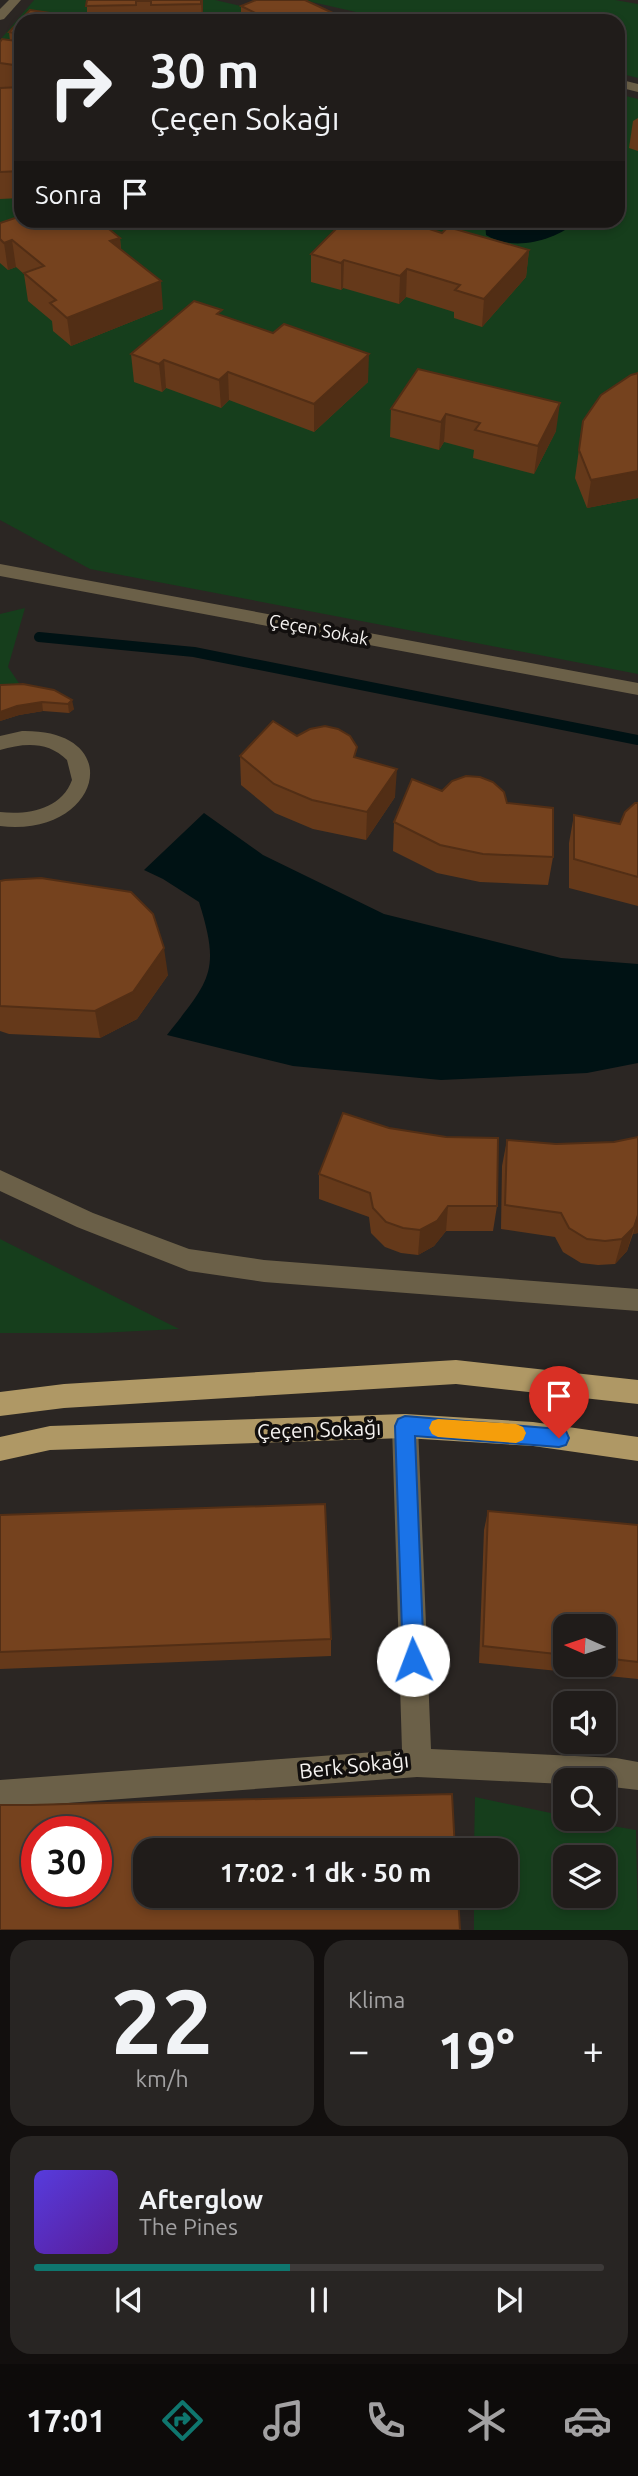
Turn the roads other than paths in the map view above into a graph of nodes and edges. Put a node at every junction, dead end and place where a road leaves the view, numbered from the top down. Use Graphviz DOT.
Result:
graph roads {
  1 [pos="15,0"];
  2 [pos="0,16"];
  3 [pos="0,570"];
  4 [pos="638,689"];
  5 [pos="2,740"];
  6 [pos="0,819"];
  7 [pos="0,1180"];
  8 [pos="638,1300"];
  9 [pos="638,1392"];
  10 [pos="0,1404"];
  11 [pos="405,1426"];
  12 [pos="638,1448"];
  13 [pos="0,1449"];
  14 [pos="417,1763"];
  15 [pos="631,1779"];
  16 [pos="0,1794"];
  1 -- 2 [label="street"];
  3 -- 4 [label="street, Çeçen Sokak"];
  5 -- 6 [label="street"];
  7 -- 8 [label="street"];
  9 -- 10 [label="main road"];
  11 -- 12 [label="main road, Çeçen Sokağı"];
  11 -- 13 [label="main road, Çeçen Sokağı"];
  11 -- 14 [label="street, Berk Sokağı"];
  14 -- 15 [label="street"];
  14 -- 16 [label="street, Berk Sokağı"];
}
